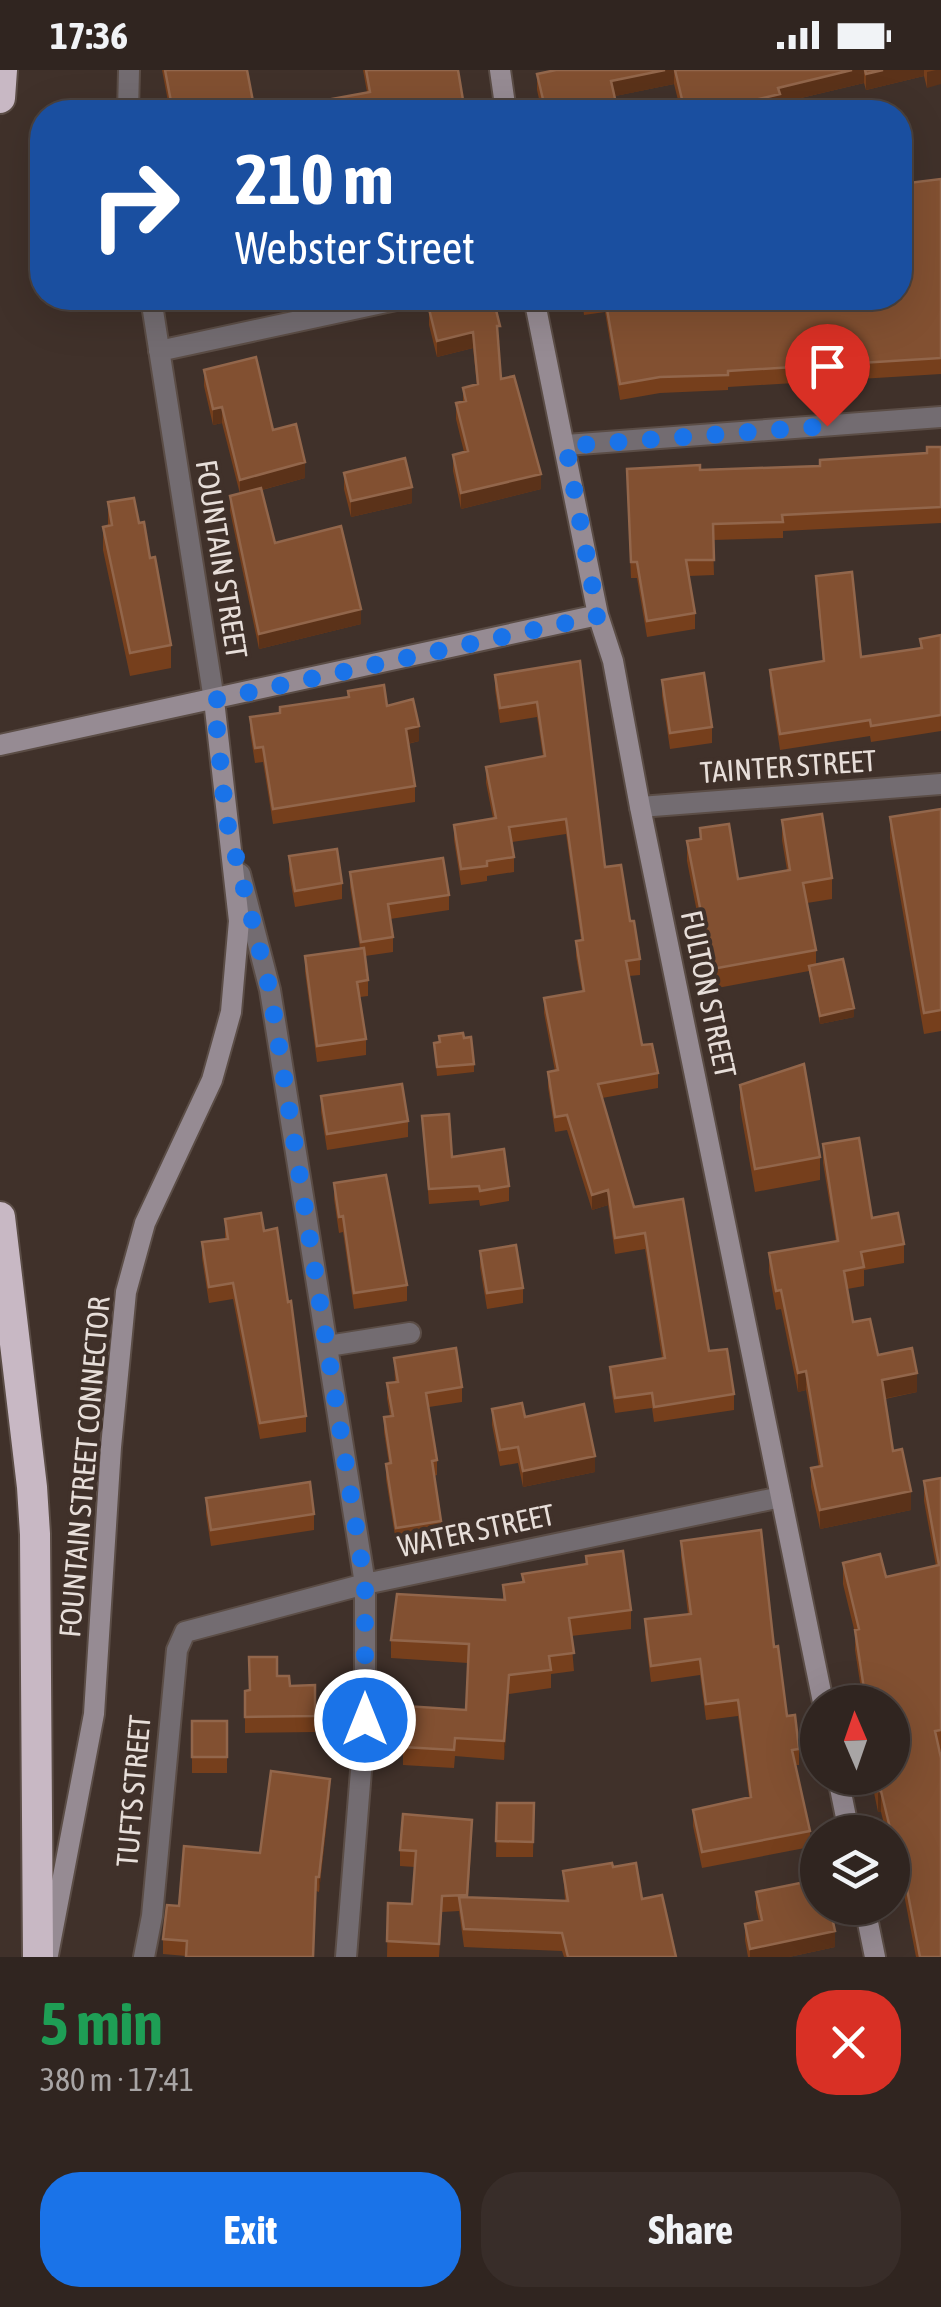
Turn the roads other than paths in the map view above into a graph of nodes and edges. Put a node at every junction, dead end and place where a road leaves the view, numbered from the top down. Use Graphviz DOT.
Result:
graph roads {
  1 [pos="2,70"];
  2 [pos="129,70"];
  3 [pos="500,70"];
  4 [pos="0,98"];
  5 [pos="128,100"];
  6 [pos="504,100"];
  7 [pos="153,310"];
  8 [pos="349,310"];
  9 [pos="537,310"];
  10 [pos="159,351"];
  11 [pos="941,417"];
  12 [pos="566,446"];
  13 [pos="598,616"];
  14 [pos="214,700"];
  15 [pos="0,745"];
  16 [pos="941,784"];
  17 [pos="640,807"];
  18 [pos="226,818"];
  19 [pos="0,1217"];
  20 [pos="410,1333"];
  21 [pos="328,1346"];
  22 [pos="781,1497"];
  23 [pos="365,1584"];
  24 [pos="185,1632"];
  25 [pos="820,1685"];
  26 [pos="868,1925"];
  27 [pos="38,1957"];
  28 [pos="48,1957"];
  29 [pos="144,1957"];
  30 [pos="346,1957"];
  31 [pos="875,1957"];
  1 -- 4 [label="highway"];
  2 -- 5 [label="street"];
  3 -- 6 [label="street"];
  7 -- 10 [label="street, FOUNTAIN STREET"];
  8 -- 10 [label="street"];
  9 -- 12 [label="street, FULTON STREET"];
  10 -- 14 [label="street, FOUNTAIN STREET"];
  11 -- 12 [label="street"];
  12 -- 13 [label="street, FULTON STREET"];
  13 -- 14 [label="street"];
  13 -- 17 [label="street, FULTON STREET"];
  14 -- 15 [label="street"];
  14 -- 18 [label="street, FOUNTAIN STREET"];
  16 -- 17 [label="street, TAINTER STREET"];
  17 -- 22 [label="street, FULTON STREET"];
  18 -- 21 [label="street, FOUNTAIN STREET"];
  18 -- 28 [label="street, FOUNTAIN STREET CONNECTOR"];
  19 -- 27 [label="highway"];
  20 -- 21 [label="street"];
  21 -- 23 [label="street, FOUNTAIN STREET"];
  22 -- 23 [label="street, WATER STREET"];
  22 -- 25 [label="street, FULTON STREET"];
  23 -- 24 [label="street, WATER STREET"];
  23 -- 30 [label="street, FOUNTAIN STREET"];
  24 -- 29 [label="street, TUFTS STREET"];
  26 -- 31 [label="street"];
}
